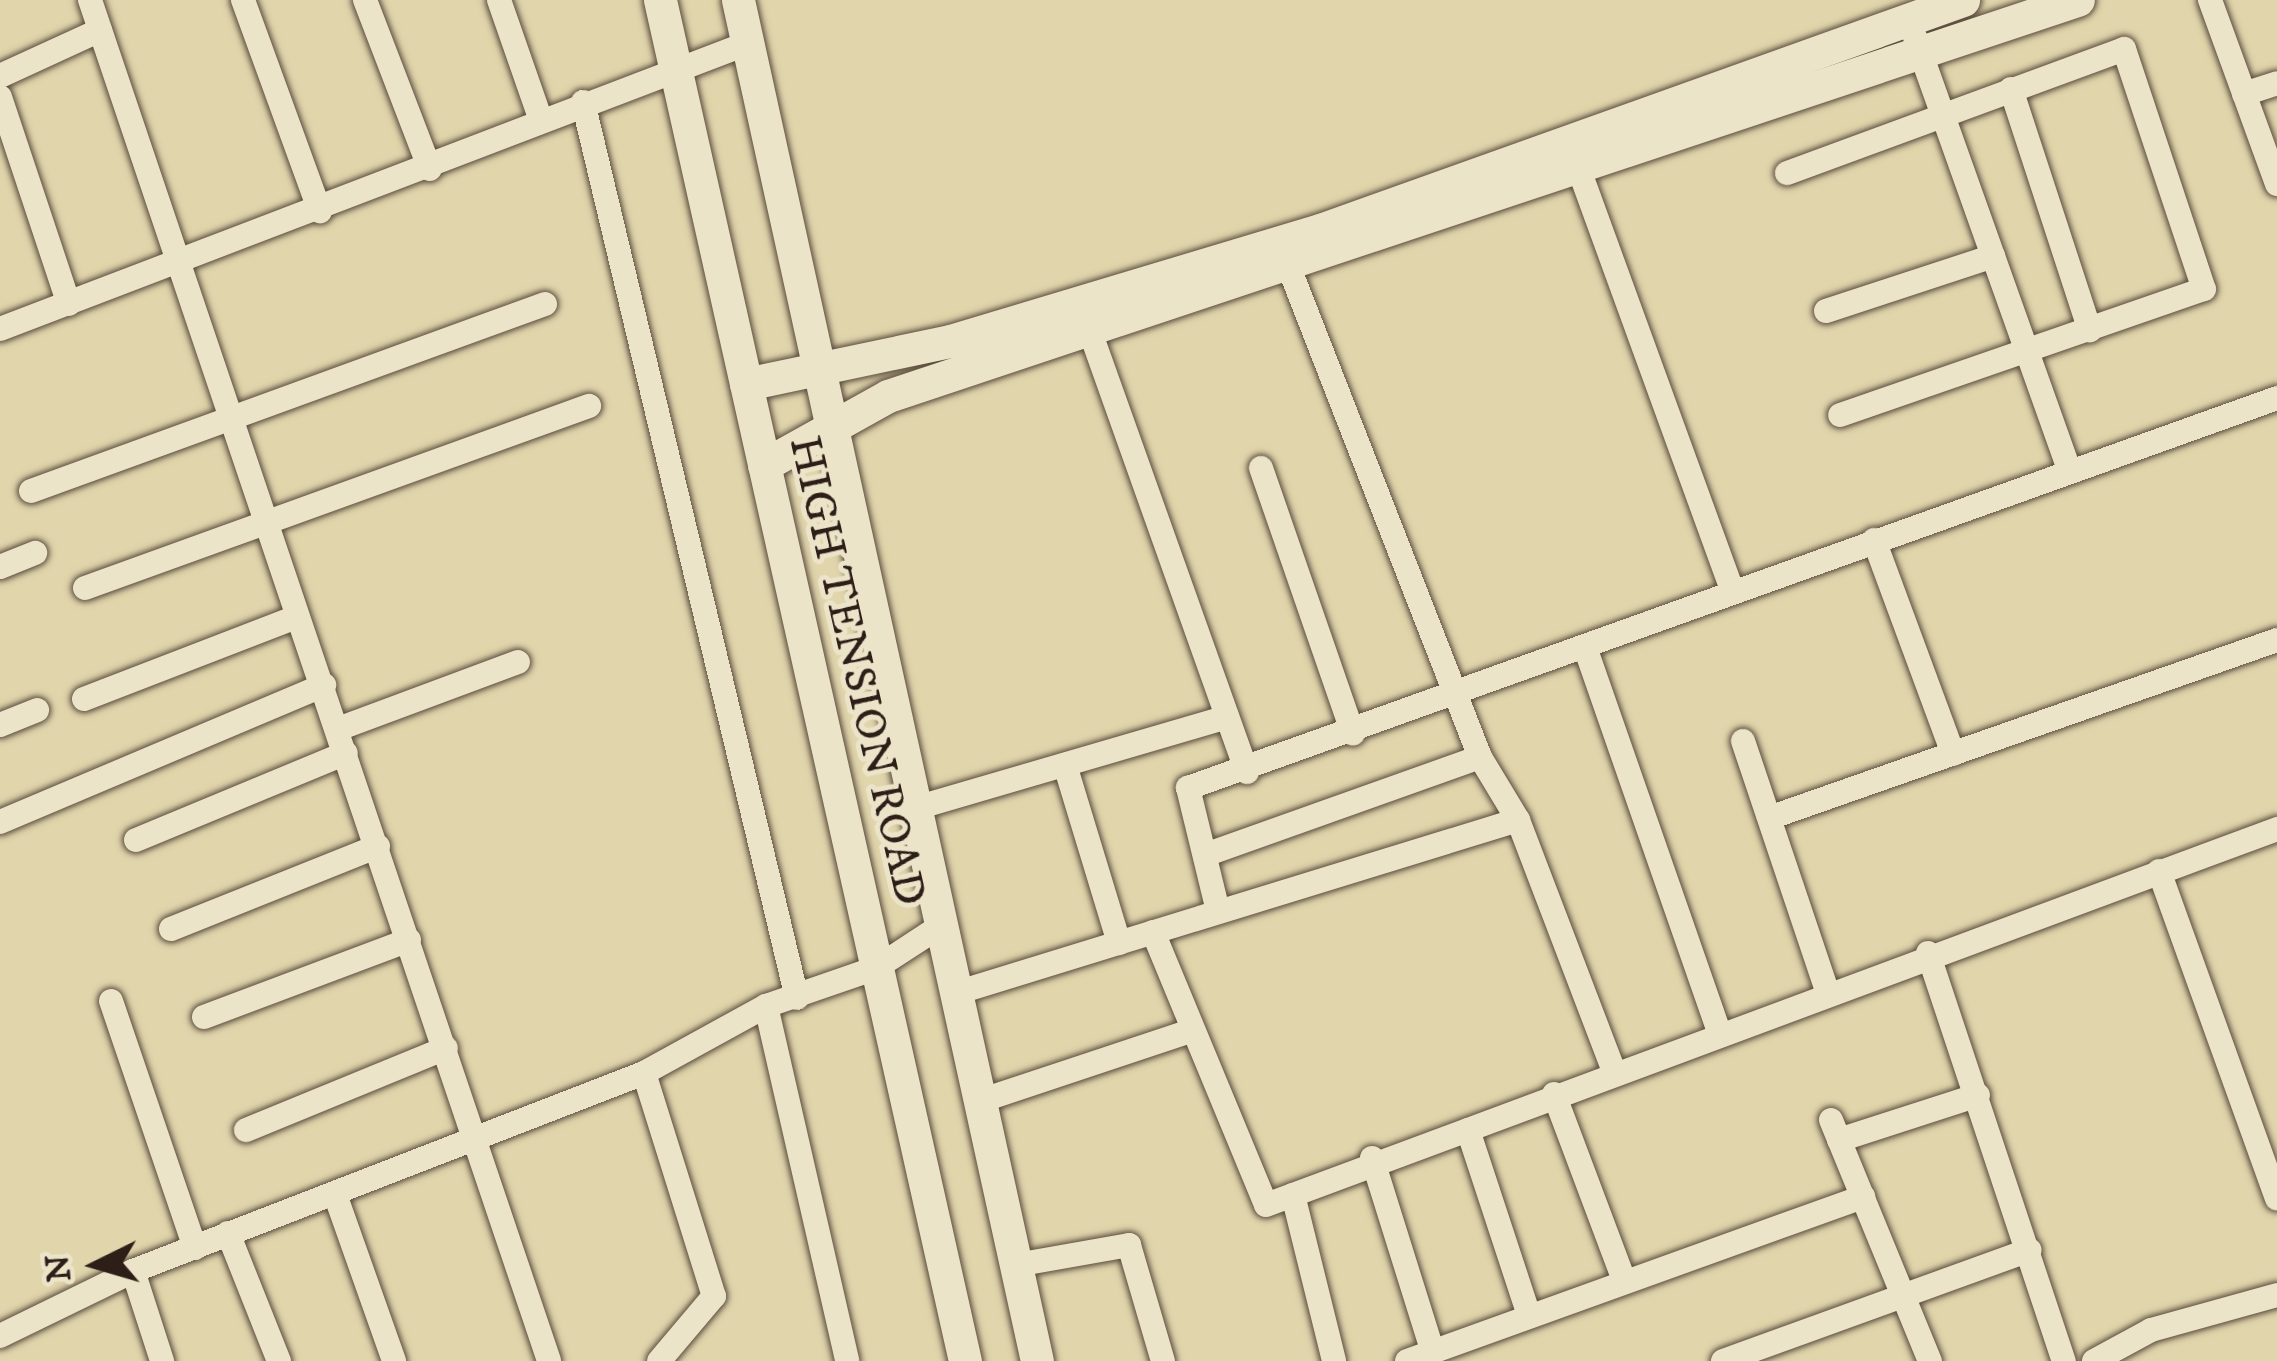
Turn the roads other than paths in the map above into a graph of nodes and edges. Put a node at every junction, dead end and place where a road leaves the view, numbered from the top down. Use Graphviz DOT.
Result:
graph roads {
  1 [pos="90,0"];
  2 [pos="243,0"];
  3 [pos="365,0"];
  4 [pos="499,0"];
  5 [pos="660,0"];
  6 [pos="738,0"];
  7 [pos="1963,0"];
  8 [pos="2078,0"];
  9 [pos="2210,0"];
  10 [pos="1910,18"];
  11 [pos="100,30"];
  12 [pos="748,43"];
  13 [pos="1920,52"];
  14 [pos="676,74"];
  15 [pos="0,76"];
  16 [pos="2277,83"];
  17 [pos="2011,88"];
  18 [pos="2245,94"];
  19 [pos="0,97"];
  20 [pos="584,102"];
  21 [pos="1944,117"];
  22 [pos="539,118"];
  23 [pos="1574,156"];
  24 [pos="430,169"];
  25 [pos="1787,173"];
  26 [pos="2276,182"];
  27 [pos="320,211"];
  28 [pos="1993,256"];
  29 [pos="182,266"];
  30 [pos="1290,270"];
  31 [pos="68,304"];
  32 [pos="545,304"];
  33 [pos="1826,311"];
  34 [pos="0,329"];
  35 [pos="2090,330"];
  36 [pos="1091,334"];
  37 [pos="2024,353"];
  38 [pos="821,369"];
  39 [pos="746,383"];
  40 [pos="2277,398"];
  41 [pos="589,406"];
  42 [pos="1840,415"];
  43 [pos="231,418"];
  44 [pos="834,424"];
  45 [pos="764,465"];
  46 [pos="1261,468"];
  47 [pos="2069,470"];
  48 [pos="31,491"];
  49 [pos="263,526"];
  50 [pos="1874,540"];
  51 [pos="34,553"];
  52 [pos="0,567"];
  53 [pos="85,588"];
  54 [pos="1732,590"];
  55 [pos="297,617"];
  56 [pos="2277,640"];
  57 [pos="1586,647"];
  58 [pos="518,662"];
  59 [pos="324,686"];
  60 [pos="1458,697"];
  61 [pos="84,699"];
  62 [pos="37,710"];
  63 [pos="1228,717"];
  64 [pos="0,725"];
  65 [pos="1353,734"];
  66 [pos="342,741"];
  67 [pos="1743,741"];
  68 [pos="1953,754"];
  69 [pos="1480,758"];
  70 [pos="1065,765"];
  71 [pos="1247,772"];
  72 [pos="916,808"];
  73 [pos="1769,818"];
  74 [pos="1518,820"];
  75 [pos="0,822"];
  76 [pos="2277,829"];
  77 [pos="136,840"];
  78 [pos="377,846"];
  79 [pos="1205,855"];
  80 [pos="2159,871"];
  81 [pos="1218,910"];
  82 [pos="942,925"];
  83 [pos="170,929"];
  84 [pos="1153,932"];
  85 [pos="410,940"];
  86 [pos="1119,943"];
  87 [pos="1928,952"];
  88 [pos="877,968"];
  89 [pos="1827,991"];
  90 [pos="956,993"];
  91 [pos="797,998"];
  92 [pos="111,1000"];
  93 [pos="766,1006"];
  94 [pos="204,1017"];
  95 [pos="1189,1032"];
  96 [pos="1719,1032"];
  97 [pos="446,1048"];
  98 [pos="1614,1072"];
  99 [pos="644,1073"];
  100 [pos="1554,1094"];
  101 [pos="1978,1095"];
  102 [pos="980,1101"];
  103 [pos="246,1130"];
  104 [pos="1468,1130"];
  105 [pos="477,1138"];
  106 [pos="1372,1158"];
  107 [pos="1293,1195"];
  108 [pos="336,1197"];
  109 [pos="1863,1197"];
  110 [pos="2277,1198"];
  111 [pos="228,1233"];
  112 [pos="195,1248"];
  113 [pos="2030,1250"];
  114 [pos="1016,1265"];
  115 [pos="133,1271"];
  116 [pos="1622,1275"];
  117 [pos="1902,1293"];
  118 [pos="2277,1295"];
  119 [pos="1528,1312"];
  120 [pos="0,1336"];
  121 [pos="1432,1349"];
  122 [pos="0,1351"];
  123 [pos="4,1361"];
  124 [pos="163,1361"];
  125 [pos="279,1361"];
  126 [pos="394,1361"];
  127 [pos="549,1361"];
  128 [pos="659,1361"];
  129 [pos="847,1361"];
  130 [pos="965,1361"];
  131 [pos="1037,1361"];
  132 [pos="1163,1361"];
  133 [pos="1334,1361"];
  134 [pos="1407,1361"];
  135 [pos="1723,1361"];
  136 [pos="1930,1361"];
  137 [pos="2064,1361"];
  138 [pos="2094,1361"];
  1 -- 11 [label="street"];
  2 -- 27 [label="street"];
  3 -- 24 [label="street"];
  4 -- 22 [label="street"];
  5 -- 14 [label="street, HIGH TENSION ROAD"];
  6 -- 12 [label="street, HIGH TENSION ROAD"];
  7 -- 10 [label="street"];
  8 -- 13 [label="street"];
  9 -- 18 [label="street"];
  10 -- 13 [label="street"];
  10 -- 23 [label="street"];
  11 -- 15 [label="street"];
  11 -- 29 [label="street"];
  12 -- 14 [label="street"];
  12 -- 38 [label="street, HIGH TENSION ROAD"];
  13 -- 21 [label="street"];
  13 -- 23 [label="street"];
  14 -- 20 [label="street"];
  14 -- 39 [label="street, HIGH TENSION ROAD"];
  16 -- 18 [label="street"];
  17 -- 21 [label="street"];
  17 -- 35 [label="street"];
  17 -- 35 [label="street"];
  18 -- 26 [label="street"];
  19 -- 31 [label="street"];
  20 -- 22 [label="street"];
  20 -- 91 [label="street"];
  21 -- 25 [label="street"];
  21 -- 28 [label="street"];
  22 -- 24 [label="street"];
  23 -- 30 [label="street"];
  23 -- 38 [label="street"];
  23 -- 54 [label="street"];
  24 -- 27 [label="street"];
  27 -- 29 [label="street"];
  28 -- 33 [label="street"];
  28 -- 37 [label="street"];
  29 -- 31 [label="street"];
  29 -- 43 [label="street"];
  30 -- 36 [label="street"];
  30 -- 60 [label="street"];
  31 -- 34 [label="street"];
  32 -- 43 [label="street"];
  35 -- 37 [label="street"];
  36 -- 44 [label="street"];
  36 -- 63 [label="street"];
  37 -- 42 [label="street"];
  37 -- 47 [label="street"];
  38 -- 39 [label="street"];
  38 -- 44 [label="street, HIGH TENSION ROAD"];
  39 -- 45 [label="street, HIGH TENSION ROAD"];
  40 -- 47 [label="street"];
  41 -- 49 [label="street"];
  43 -- 48 [label="street"];
  43 -- 49 [label="street"];
  44 -- 45 [label="street"];
  44 -- 72 [label="street, HIGH TENSION ROAD"];
  45 -- 88 [label="street, HIGH TENSION ROAD"];
  46 -- 65 [label="street"];
  47 -- 50 [label="street"];
  49 -- 53 [label="street"];
  49 -- 55 [label="street"];
  50 -- 54 [label="street"];
  50 -- 68 [label="street"];
  51 -- 52 [label="street"];
  54 -- 57 [label="street"];
  55 -- 59 [label="street"];
  55 -- 61 [label="street"];
  56 -- 68 [label="street"];
  57 -- 60 [label="street"];
  57 -- 96 [label="street"];
  58 -- 66 [label="street"];
  59 -- 66 [label="street"];
  59 -- 75 [label="street"];
  60 -- 65 [label="street"];
  60 -- 69 [label="street"];
  62 -- 64 [label="street"];
  63 -- 70 [label="street"];
  63 -- 71 [label="street"];
  65 -- 71 [label="street"];
  66 -- 77 [label="street"];
  66 -- 78 [label="street"];
  67 -- 73 [label="street"];
  68 -- 73 [label="street"];
  69 -- 74 [label="street"];
  69 -- 79 [label="street"];
  70 -- 72 [label="street"];
  70 -- 86 [label="street"];
  71 -- 79 [label="street"];
  72 -- 82 [label="street, HIGH TENSION ROAD"];
  73 -- 89 [label="street"];
  74 -- 81 [label="street"];
  74 -- 98 [label="street"];
  76 -- 80 [label="street"];
  78 -- 83 [label="street"];
  78 -- 85 [label="street"];
  79 -- 81 [label="street"];
  80 -- 87 [label="street"];
  80 -- 110 [label="street"];
  81 -- 84 [label="street"];
  82 -- 88 [label="street"];
  82 -- 90 [label="street, HIGH TENSION ROAD"];
  84 -- 86 [label="street"];
  84 -- 95 [label="street"];
  85 -- 94 [label="street"];
  85 -- 97 [label="street"];
  86 -- 90 [label="street"];
  87 -- 89 [label="street"];
  87 -- 101 [label="street"];
  88 -- 91 [label="street"];
  88 -- 130 [label="street, HIGH TENSION ROAD"];
  89 -- 96 [label="street"];
  90 -- 102 [label="street, HIGH TENSION ROAD"];
  91 -- 93 [label="street"];
  92 -- 112 [label="street"];
  93 -- 99 [label="street"];
  93 -- 129 [label="street"];
  95 -- 102 [label="street"];
  95 -- 107 [label="street"];
  96 -- 98 [label="street"];
  97 -- 103 [label="street"];
  97 -- 105 [label="street"];
  98 -- 100 [label="street"];
  99 -- 105 [label="street"];
  99 -- 128 [label="street"];
  100 -- 104 [label="street"];
  100 -- 116 [label="street"];
  101 -- 109 [label="street"];
  101 -- 113 [label="street"];
  102 -- 114 [label="street, HIGH TENSION ROAD"];
  104 -- 106 [label="street"];
  104 -- 119 [label="street"];
  105 -- 108 [label="street"];
  105 -- 127 [label="street"];
  106 -- 107 [label="street"];
  106 -- 121 [label="street"];
  107 -- 133 [label="street"];
  108 -- 111 [label="street"];
  108 -- 126 [label="street"];
  109 -- 116 [label="street"];
  109 -- 117 [label="street"];
  111 -- 112 [label="street"];
  111 -- 125 [label="street"];
  112 -- 115 [label="street"];
  113 -- 117 [label="street"];
  113 -- 137 [label="street"];
  114 -- 131 [label="street, HIGH TENSION ROAD"];
  114 -- 132 [label="street"];
  115 -- 120 [label="street"];
  115 -- 124 [label="street"];
  116 -- 119 [label="street"];
  117 -- 135 [label="street"];
  117 -- 136 [label="street"];
  118 -- 138 [label="street"];
  119 -- 121 [label="street"];
  121 -- 134 [label="street"];
  122 -- 123 [label="street"];
}
